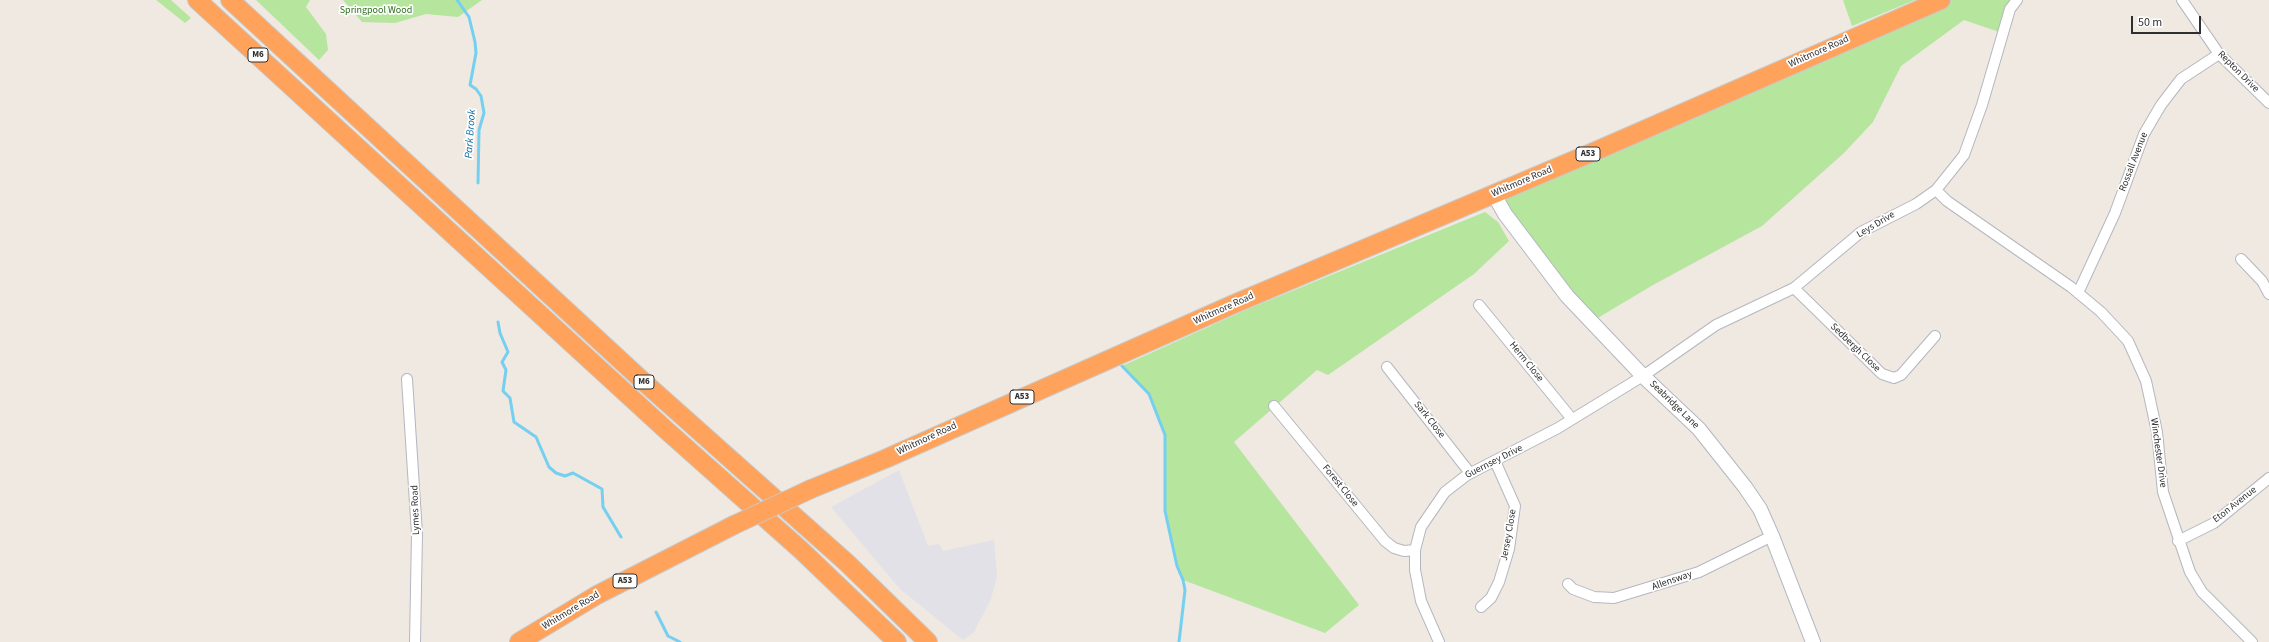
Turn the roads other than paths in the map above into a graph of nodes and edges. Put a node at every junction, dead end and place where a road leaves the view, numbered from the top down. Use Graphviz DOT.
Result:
graph roads {
  1 [pos="197,0"];
  2 [pos="230,0"];
  3 [pos="1941,0"];
  4 [pos="2017,0"];
  5 [pos="2182,0"];
  6 [pos="2219,54"];
  7 [pos="2269,103"];
  8 [pos="1936,190"];
  9 [pos="1494,193"];
  10 [pos="2241,259"];
  11 [pos="1794,288"];
  12 [pos="2078,293"];
  13 [pos="2269,294"];
  14 [pos="1479,305"];
  15 [pos="1935,336"];
  16 [pos="1387,367"];
  17 [pos="1643,376"];
  18 [pos="407,379"];
  19 [pos="1274,406"];
  20 [pos="1572,419"];
  21 [pos="1495,461"];
  22 [pos="1470,473"];
  23 [pos="2269,478"];
  24 [pos="1772,536"];
  25 [pos="2178,541"];
  26 [pos="1416,550"];
  27 [pos="1568,584"];
  28 [pos="1482,607"];
  29 [pos="415,642"];
  30 [pos="519,642"];
  31 [pos="897,642"];
  32 [pos="928,642"];
  33 [pos="1439,642"];
  34 [pos="1813,642"];
  35 [pos="2252,642"];
  1 -- 31 [label="highway, M6"];
  2 -- 32 [label="highway, M6"];
  3 -- 9 [label="highway, Whitmore Road / A53"];
  4 -- 8 [label="street, Leys Drive"];
  5 -- 6 [label="street, Repton Drive"];
  6 -- 7 [label="street, Repton Drive"];
  6 -- 12 [label="street, Rossall Avenue"];
  8 -- 11 [label="street, Leys Drive"];
  8 -- 12 [label="street, Winchester Drive"];
  9 -- 17 [label="street, Seabridge Lane"];
  9 -- 30 [label="highway, Whitmore Road / A53, bridge"];
  10 -- 13 [label="street"];
  11 -- 15 [label="street, Sedbergh Close"];
  11 -- 17 [label="street, Leys Drive"];
  12 -- 25 [label="street, Winchester Drive"];
  14 -- 20 [label="street, Herm Close"];
  16 -- 22 [label="street, Sark Close"];
  17 -- 20 [label="street, Guernsey Drive"];
  17 -- 24 [label="street, Seabridge Lane"];
  18 -- 29 [label="street, Lymes Road"];
  19 -- 26 [label="street, Forest Close"];
  20 -- 21 [label="street, Guernsey Drive"];
  21 -- 22 [label="street, Guernsey Drive"];
  21 -- 28 [label="street, Jersey Close"];
  22 -- 26 [label="street, Guernsey Drive"];
  23 -- 25 [label="street, Eton Avenue"];
  24 -- 27 [label="street, Allensway"];
  24 -- 34 [label="street, Seabridge Lane"];
  25 -- 35 [label="street, Winchester Drive"];
  26 -- 33 [label="street, Guernsey Drive"];
}
